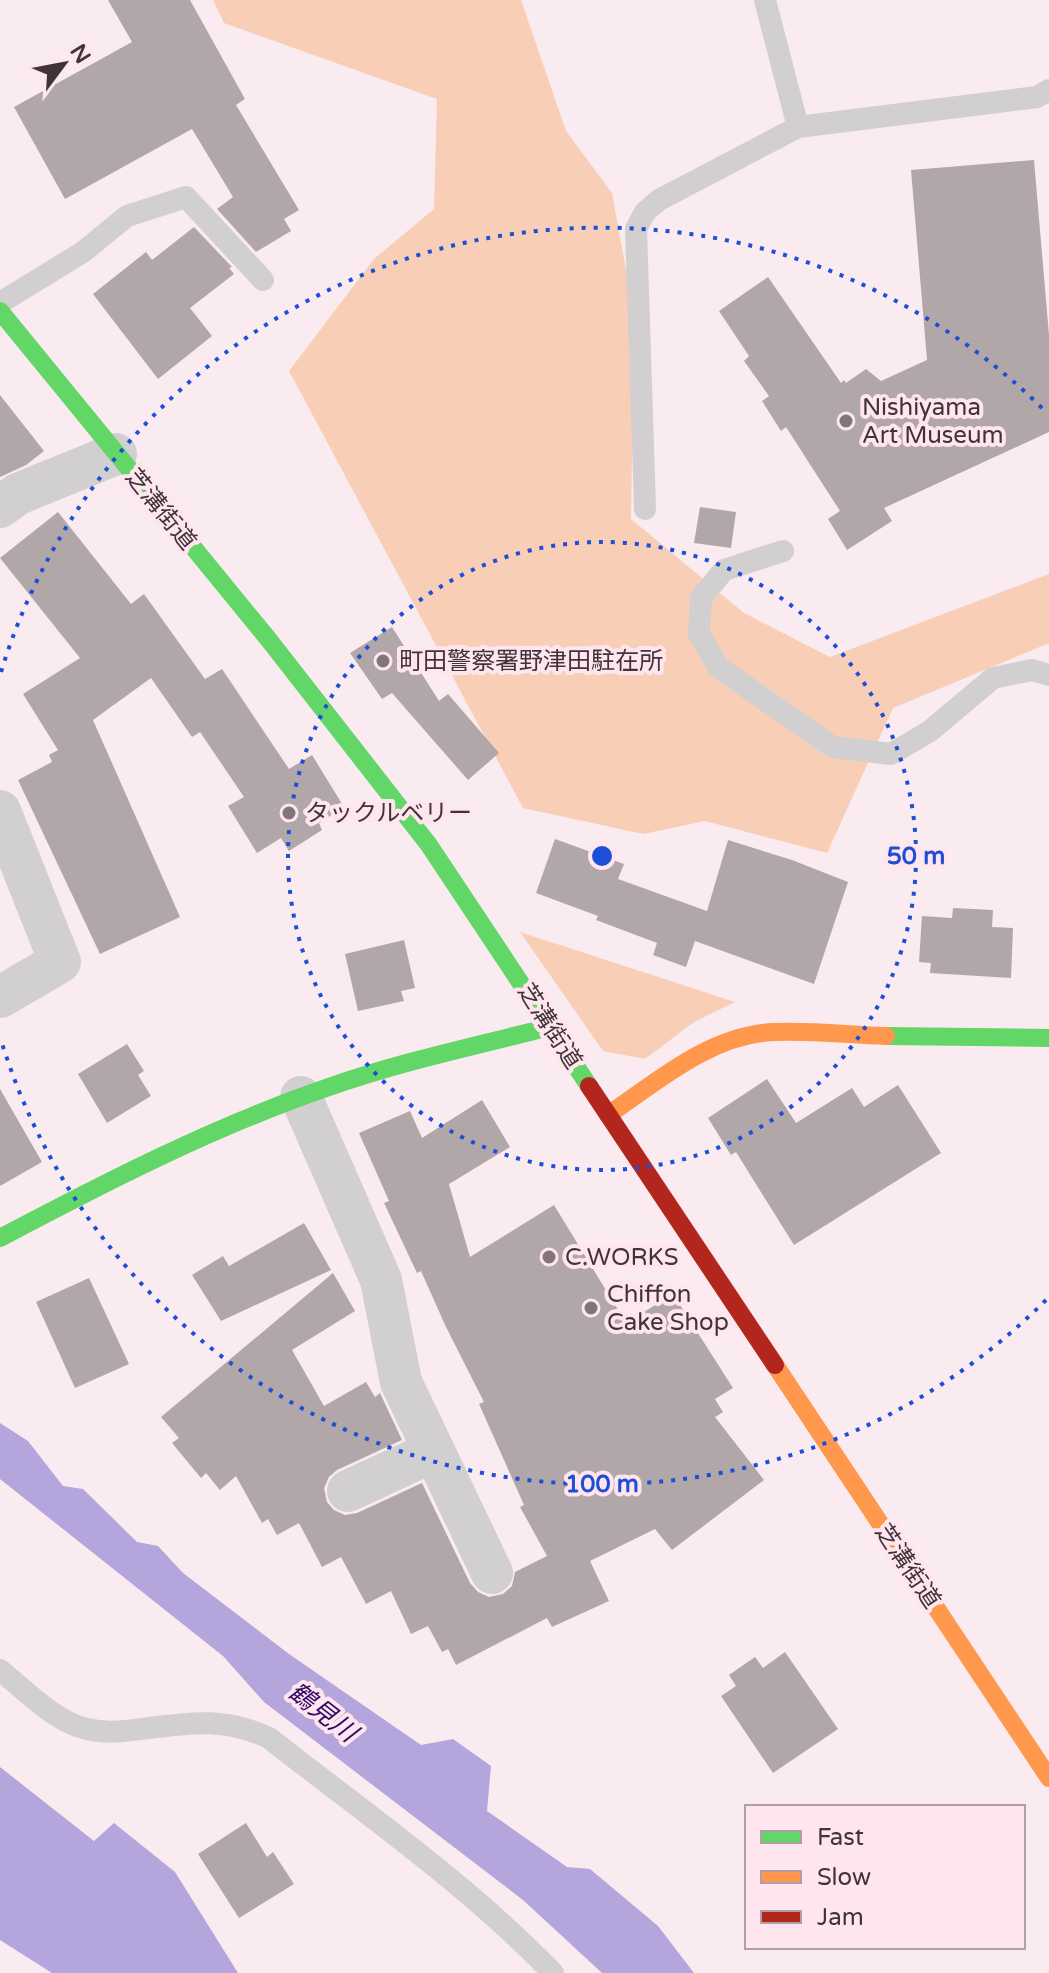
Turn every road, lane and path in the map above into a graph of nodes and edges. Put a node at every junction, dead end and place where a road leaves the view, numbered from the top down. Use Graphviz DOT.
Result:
graph roads {
  1 [pos="765,0"];
  2 [pos="1049,90"];
  3 [pos="798,127"];
  4 [pos="263,280"];
  5 [pos="3,319"];
  6 [pos="116,454"];
  7 [pos="0,507"];
  8 [pos="645,509"];
  9 [pos="783,551"];
  10 [pos="1049,675"];
  11 [pos="0,811"];
  12 [pos="0,997"];
  13 [pos="550,1027"];
  14 [pos="1049,1038"];
  15 [pos="301,1097"];
  16 [pos="608,1115"];
  17 [pos="0,1238"];
  18 [pos="434,1451"];
  19 [pos="348,1491"];
  20 [pos="492,1573"];
  21 [pos="0,1670"];
  22 [pos="1047,1770"];
  23 [pos="553,1973"];
  1 -- 3 [label="lane"];
  2 -- 3 [label="lane"];
  3 -- 8 [label="lane"];
  4 -- 5 [label="lane"];
  5 -- 6 [label="main road, 芝溝街道"];
  6 -- 7 [label="street"];
  6 -- 13 [label="main road, 芝溝街道"];
  9 -- 10 [label="lane"];
  11 -- 12 [label="street"];
  13 -- 15 [label="main road"];
  13 -- 16 [label="main road, 芝溝街道"];
  14 -- 16 [label="main road"];
  15 -- 17 [label="main road"];
  15 -- 18 [label="street"];
  16 -- 22 [label="main road, 芝溝街道"];
  18 -- 19 [label="street"];
  18 -- 20 [label="street"];
  21 -- 23 [label="lane"];
}
